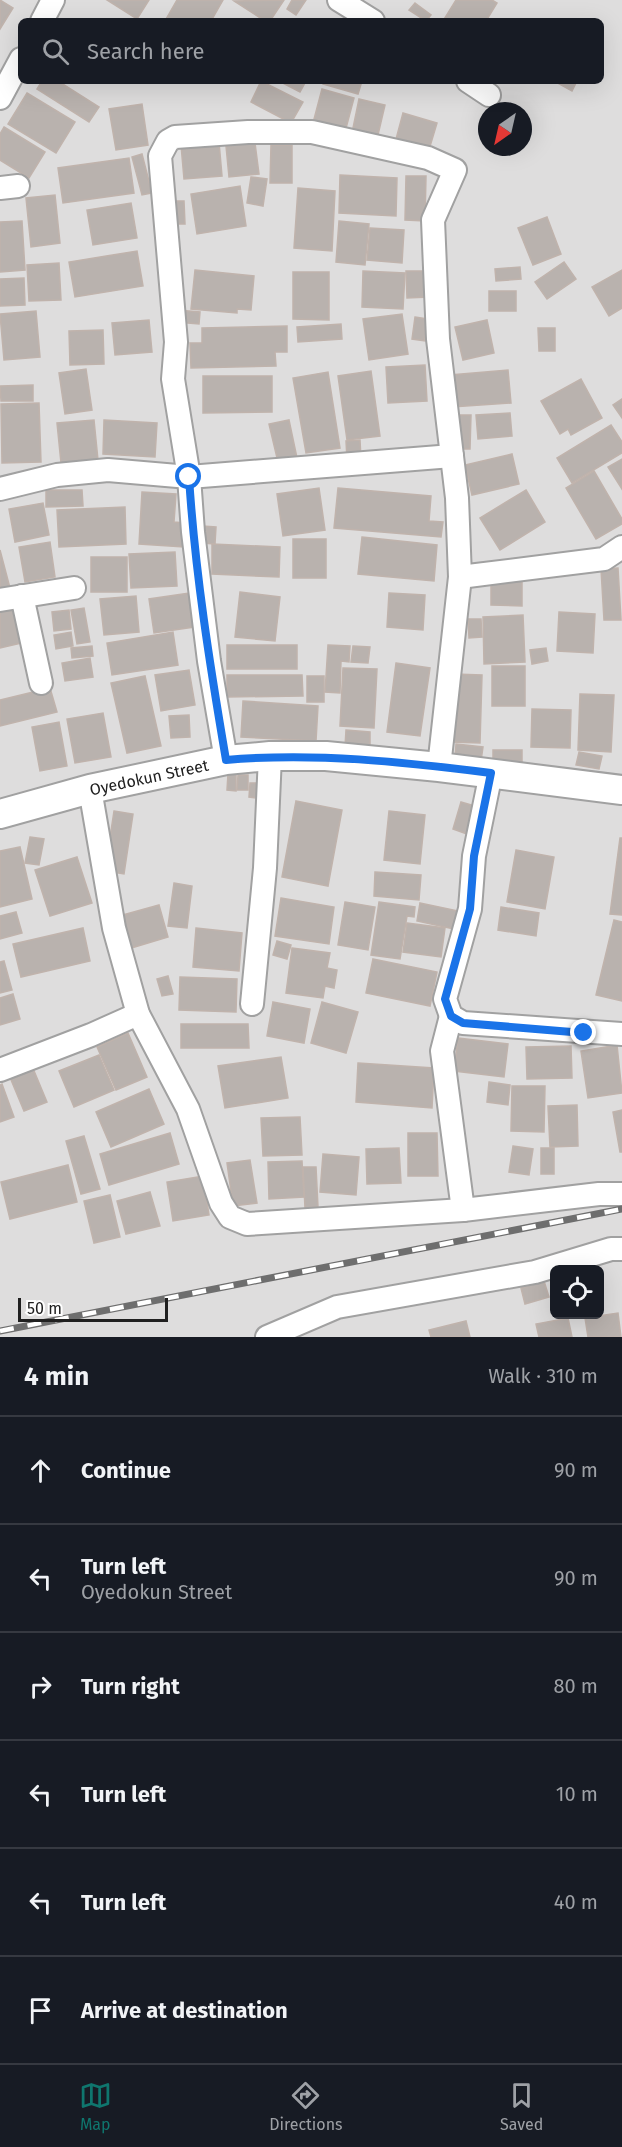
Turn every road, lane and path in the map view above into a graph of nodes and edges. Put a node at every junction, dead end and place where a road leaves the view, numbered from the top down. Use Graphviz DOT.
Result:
graph roads {
  1 [pos="53,0"];
  2 [pos="339,0"];
  3 [pos="44,18"];
  4 [pos="368,18"];
  5 [pos="18,64"];
  6 [pos="472,84"];
  7 [pos="489,95"];
  8 [pos="0,97"];
  9 [pos="452,456"];
  10 [pos="189,477"];
  11 [pos="0,489"];
  12 [pos="622,547"];
  13 [pos="460,577"];
  14 [pos="74,588"];
  15 [pos="11,598"];
  16 [pos="41,683"];
  17 [pos="270,756"];
  18 [pos="226,760"];
  19 [pos="439,766"];
  20 [pos="491,773"];
  21 [pos="90,789"];
  22 [pos="622,790"];
  23 [pos="0,814"];
  24 [pos="252,1004"];
  25 [pos="138,1014"];
  26 [pos="451,1016"];
  27 [pos="622,1034"];
  28 [pos="0,1070"];
  29 [pos="622,1194"];
  30 [pos="463,1210"];
  31 [pos="622,1249"];
  32 [pos="267,1337"];
  1 -- 3 [label="street"];
  2 -- 4 [label="street"];
  5 -- 8 [label="street"];
  6 -- 7 [label="street"];
  9 -- 10 [label="street"];
  9 -- 10 [label="street"];
  9 -- 13 [label="street"];
  10 -- 11 [label="street"];
  10 -- 18 [label="street"];
  12 -- 13 [label="street"];
  13 -- 19 [label="street"];
  14 -- 15 [label="street"];
  15 -- 16 [label="street"];
  17 -- 18 [label="street, Oyedokun Street"];
  17 -- 19 [label="street, Oyedokun Street"];
  17 -- 24 [label="street"];
  18 -- 21 [label="street, Oyedokun Street"];
  19 -- 20 [label="street, Oyedokun Street"];
  20 -- 22 [label="street, Oyedokun Street"];
  20 -- 26 [label="street"];
  21 -- 23 [label="street, Oyedokun Street"];
  21 -- 25 [label="street"];
  25 -- 28 [label="street"];
  25 -- 30 [label="street"];
  26 -- 27 [label="street"];
  26 -- 30 [label="street"];
  29 -- 30 [label="street"];
  31 -- 32 [label="street"];
}
